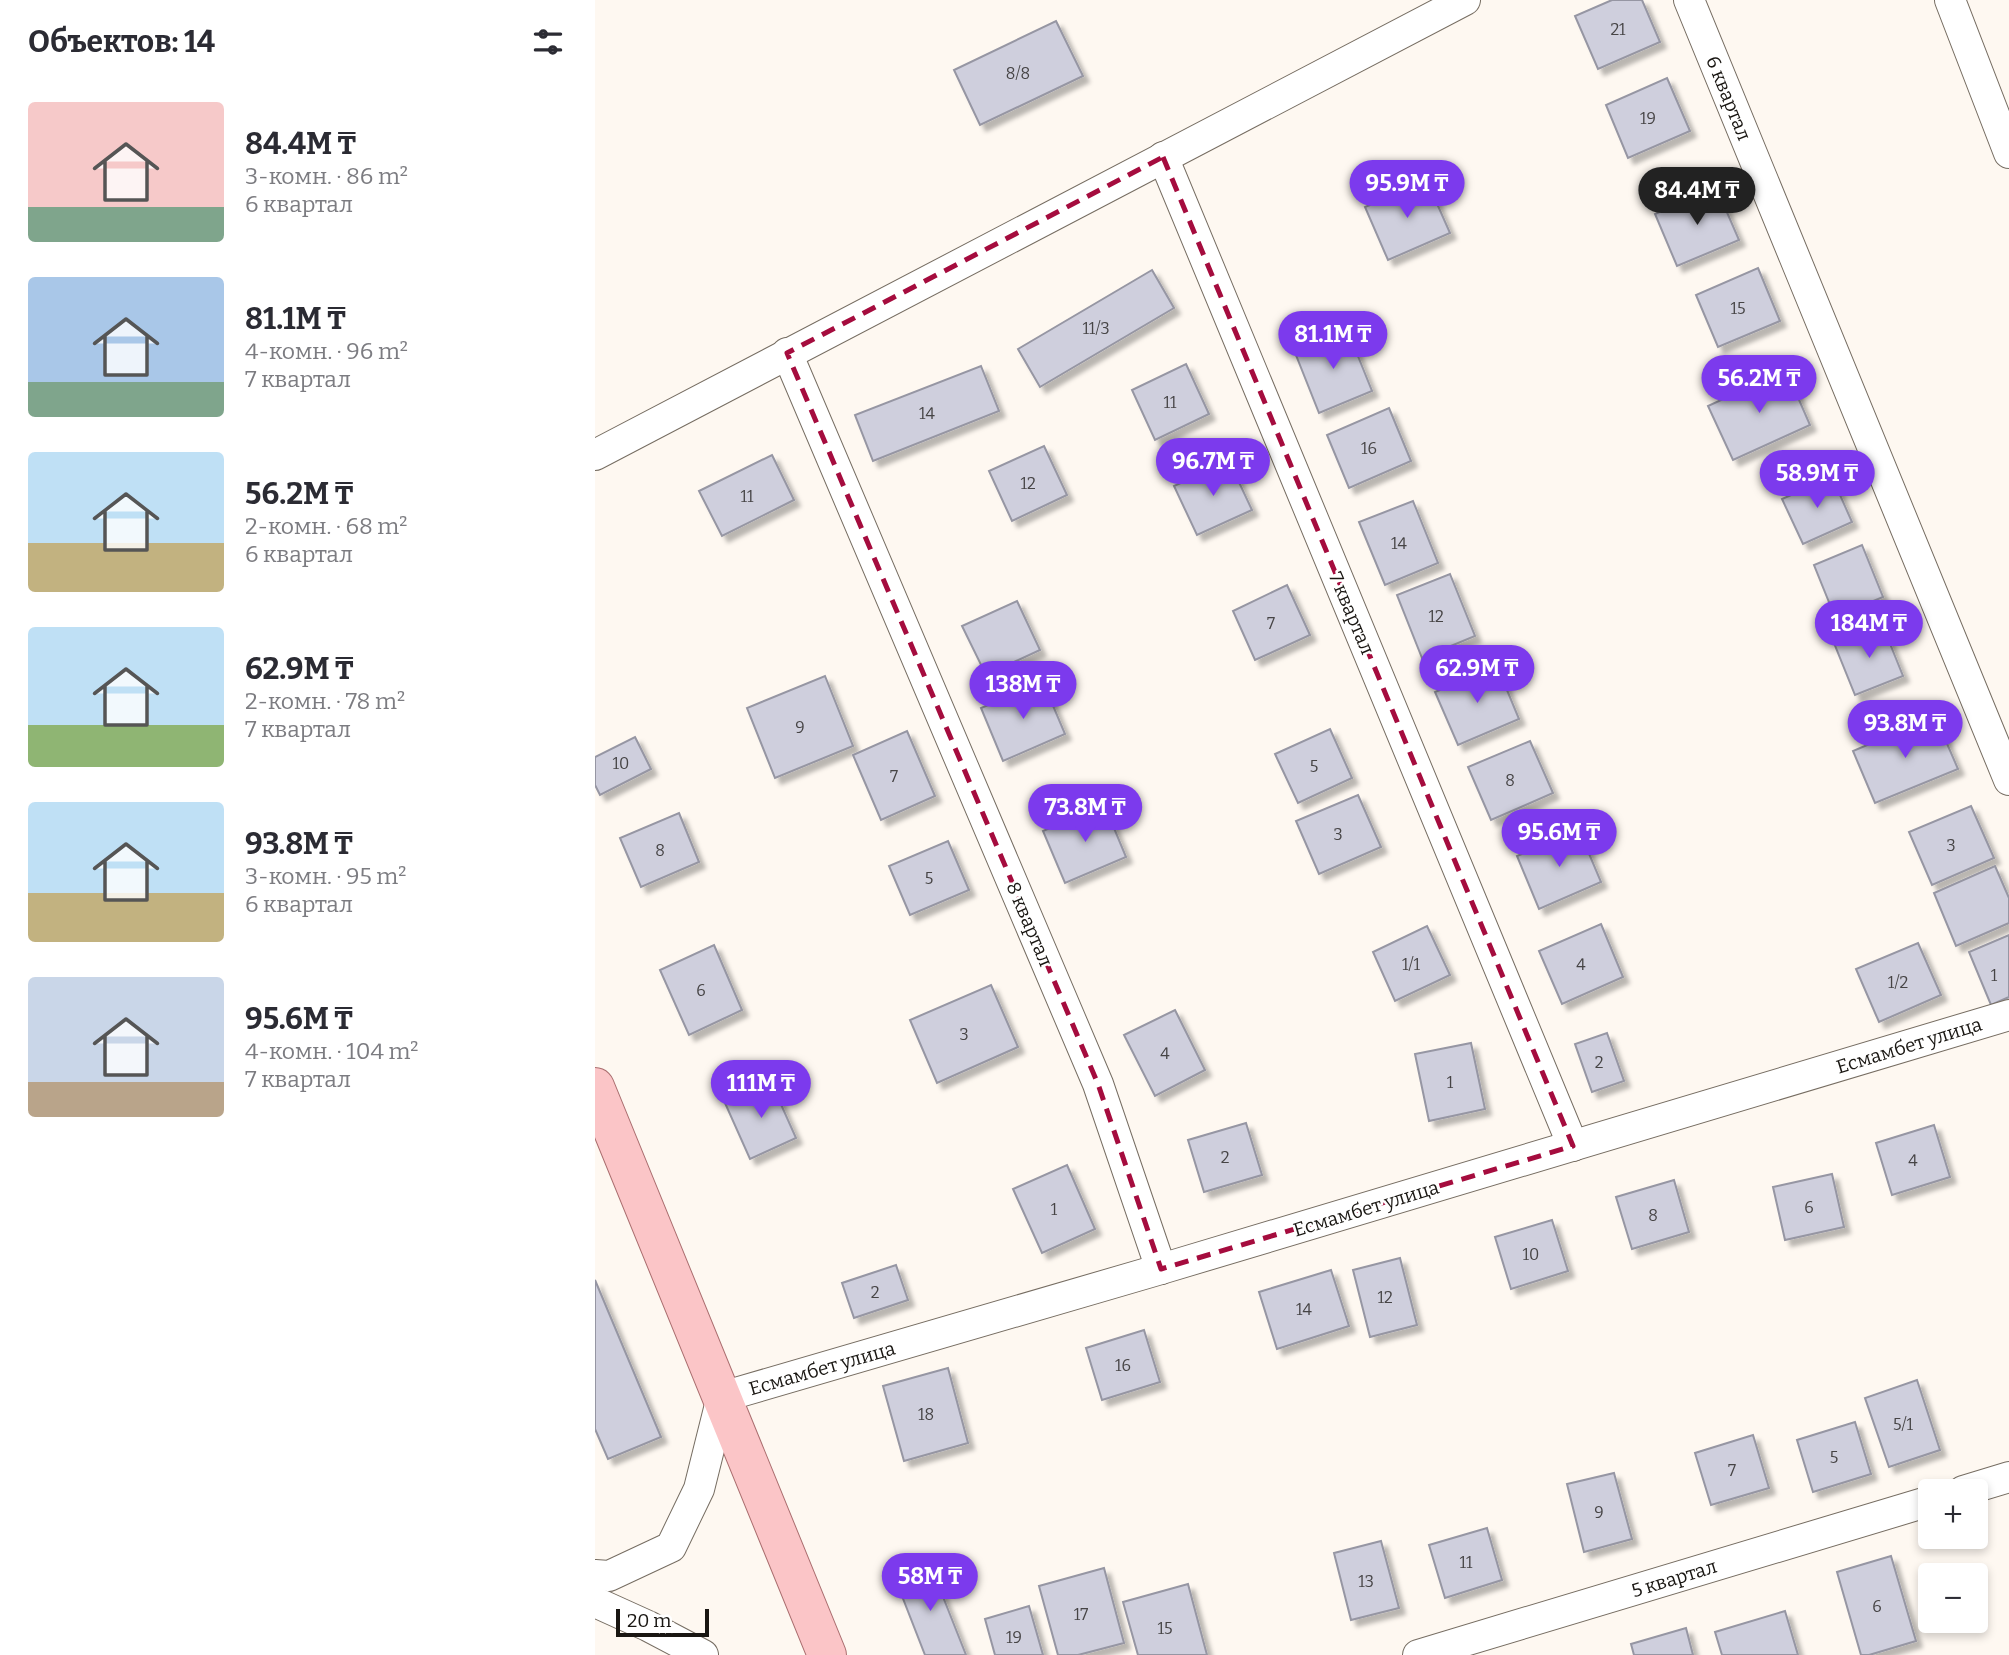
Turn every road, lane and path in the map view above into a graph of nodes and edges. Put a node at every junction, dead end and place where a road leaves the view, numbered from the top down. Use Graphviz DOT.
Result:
graph roads {
  1 [pos="1465,0"];
  2 [pos="1689,0"];
  3 [pos="1950,0"];
  4 [pos="2009,153"];
  5 [pos="1163,157"];
  6 [pos="787,353"];
  7 [pos="595,455"];
  8 [pos="2009,780"];
  9 [pos="2009,1015"];
  10 [pos="595,1087"];
  11 [pos="1573,1146"];
  12 [pos="1161,1269"];
  13 [pos="722,1396"];
  14 [pos="2009,1477"];
  15 [pos="1988,1483"];
  16 [pos="1918,1505"];
  17 [pos="595,1575"];
  18 [pos="595,1602"];
  19 [pos="703,1655"];
  20 [pos="827,1655"];
  21 [pos="1418,1655"];
  1 -- 5 [label="street"];
  2 -- 8 [label="street, 6 квартал"];
  3 -- 4 [label="street"];
  5 -- 6 [label="street"];
  5 -- 11 [label="street, 7 квартал"];
  6 -- 7 [label="street"];
  6 -- 12 [label="street, 8 квартал"];
  9 -- 11 [label="street, Есмамбет улица"];
  10 -- 13 [label="main road"];
  11 -- 12 [label="street, Есмамбет улица"];
  12 -- 13 [label="street, Есмамбет улица"];
  13 -- 17 [label="street"];
  13 -- 20 [label="main road"];
  14 -- 15 [label="street"];
  16 -- 21 [label="street, 5 квартал"];
  18 -- 19 [label="street"];
}
